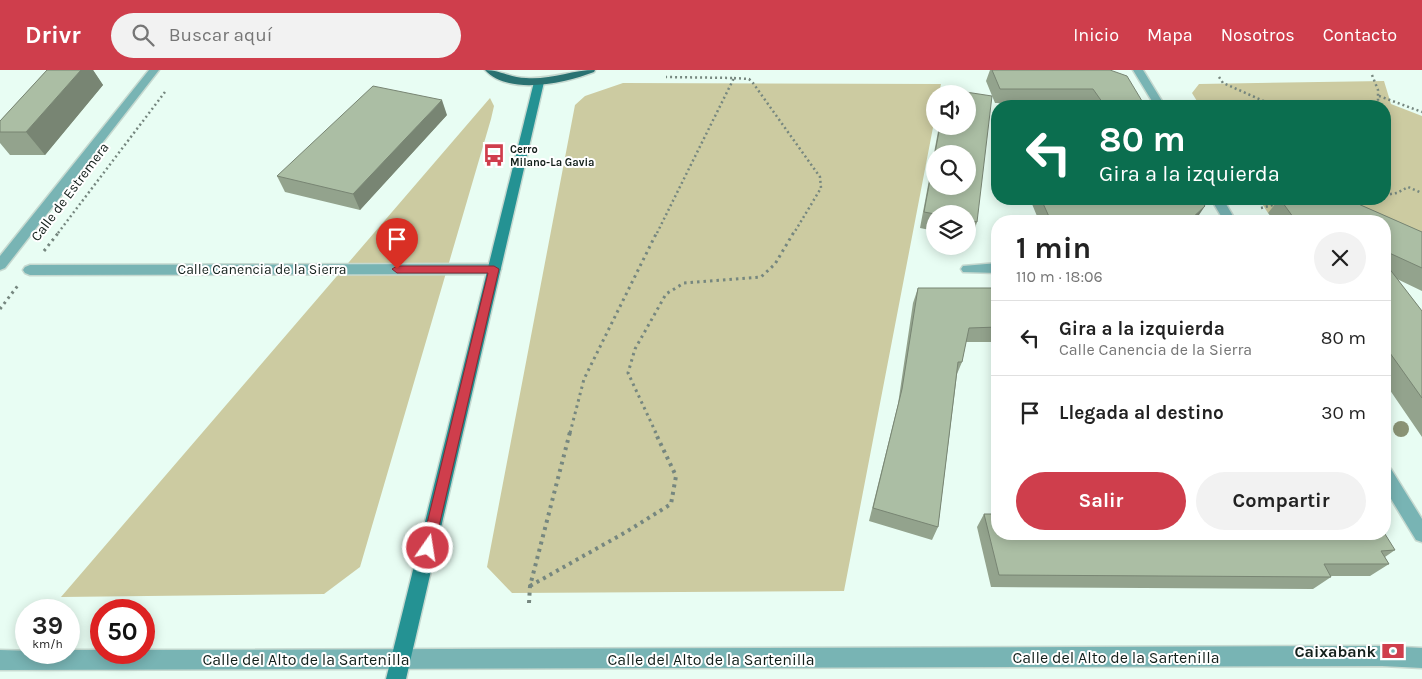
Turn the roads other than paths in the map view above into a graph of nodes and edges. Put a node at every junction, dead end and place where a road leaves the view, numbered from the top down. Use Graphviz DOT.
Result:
graph roads {
  1 [pos="154,70"];
  2 [pos="490,70"];
  3 [pos="590,70"];
  4 [pos="1138,70"];
  5 [pos="539,82"];
  6 [pos="1156,100"];
  7 [pos="0,265"];
  8 [pos="991,268"];
  9 [pos="494,269"];
  10 [pos="968,269"];
  11 [pos="30,270"];
  12 [pos="1391,484"];
  13 [pos="1422,534"];
  14 [pos="1422,658"];
  15 [pos="0,660"];
  16 [pos="401,660"];
  17 [pos="396,679"];
  1 -- 7 [label="street, Calle de Estremera"];
  2 -- 5 [label="main road"];
  3 -- 5 [label="main road"];
  4 -- 6 [label="street"];
  5 -- 9 [label="main road"];
  8 -- 10 [label="street"];
  9 -- 11 [label="street, Calle Canencia de la Sierra"];
  9 -- 16 [label="main road"];
  12 -- 13 [label="street"];
  14 -- 16 [label="street, Calle del Alto de la Sartenilla"];
  15 -- 16 [label="street, Calle del Alto de la Sartenilla"];
  16 -- 17 [label="main road"];
}
